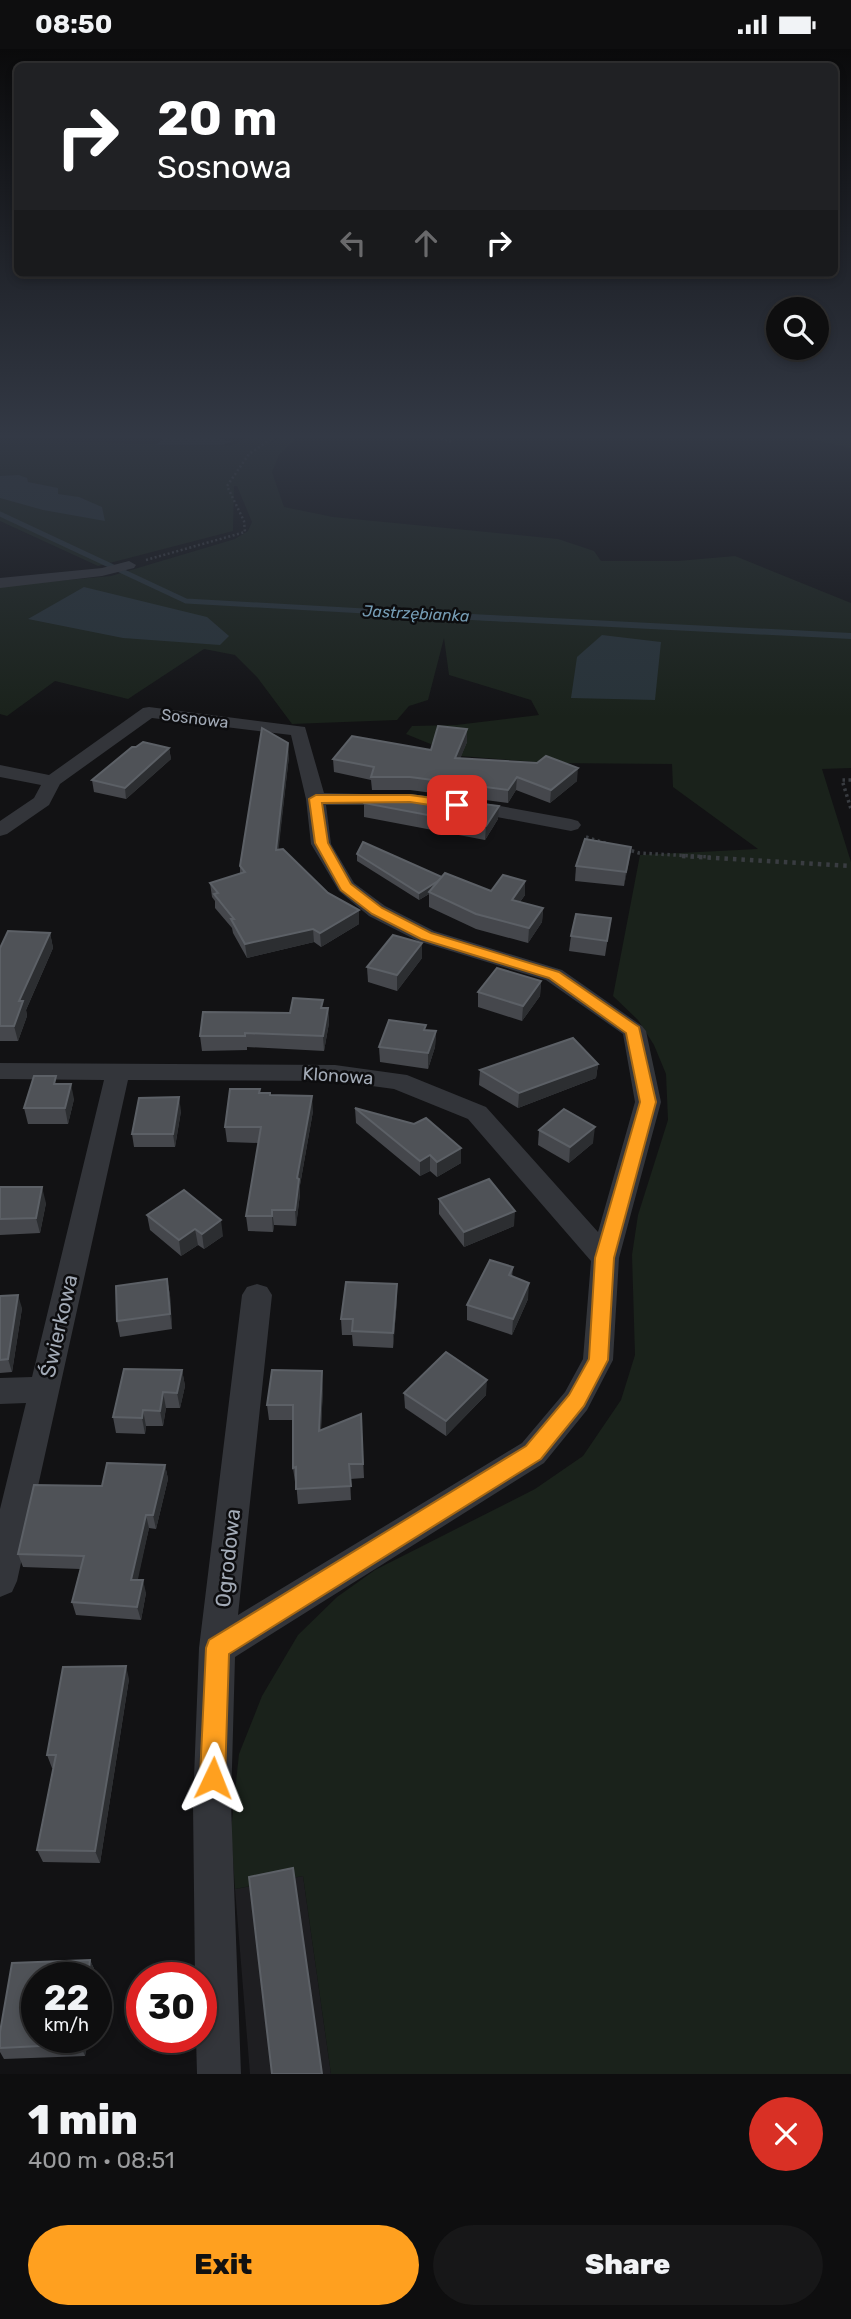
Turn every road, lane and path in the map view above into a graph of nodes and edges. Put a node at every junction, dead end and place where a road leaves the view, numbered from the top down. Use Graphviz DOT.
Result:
graph roads {
  1 [pos="245,528"];
  2 [pos="129,565"];
  3 [pos="0,583"];
  4 [pos="0,771"];
  5 [pos="851,780"];
  6 [pos="52,781"];
  7 [pos="316,799"];
  8 [pos="851,809"];
  9 [pos="571,825"];
  10 [pos="0,830"];
  11 [pos="851,866"];
  12 [pos="0,1071"];
  13 [pos="118,1071"];
  14 [pos="605,1258"];
  15 [pos="257,1295"];
  16 [pos="44,1389"];
  17 [pos="0,1391"];
  18 [pos="0,1581"];
  19 [pos="217,1648"];
  20 [pos="219,2074"];
  1 -- 2 [label="path"];
  2 -- 3 [label="street"];
  4 -- 6 [label="street"];
  5 -- 8 [label="path"];
  6 -- 7 [label="street, Sosnowa"];
  6 -- 10 [label="street"];
  7 -- 9 [label="street"];
  7 -- 14 [label="street, Sosnowa"];
  9 -- 11 [label="path"];
  12 -- 13 [label="street, Klonowa"];
  13 -- 14 [label="street, Klonowa"];
  13 -- 16 [label="street, Świerkowa"];
  14 -- 19 [label="street, Sosnowa"];
  15 -- 19 [label="street, Ogrodowa"];
  16 -- 17 [label="street"];
  16 -- 18 [label="street, Świerkowa"];
  19 -- 20 [label="street, Ogrodowa"];
}
